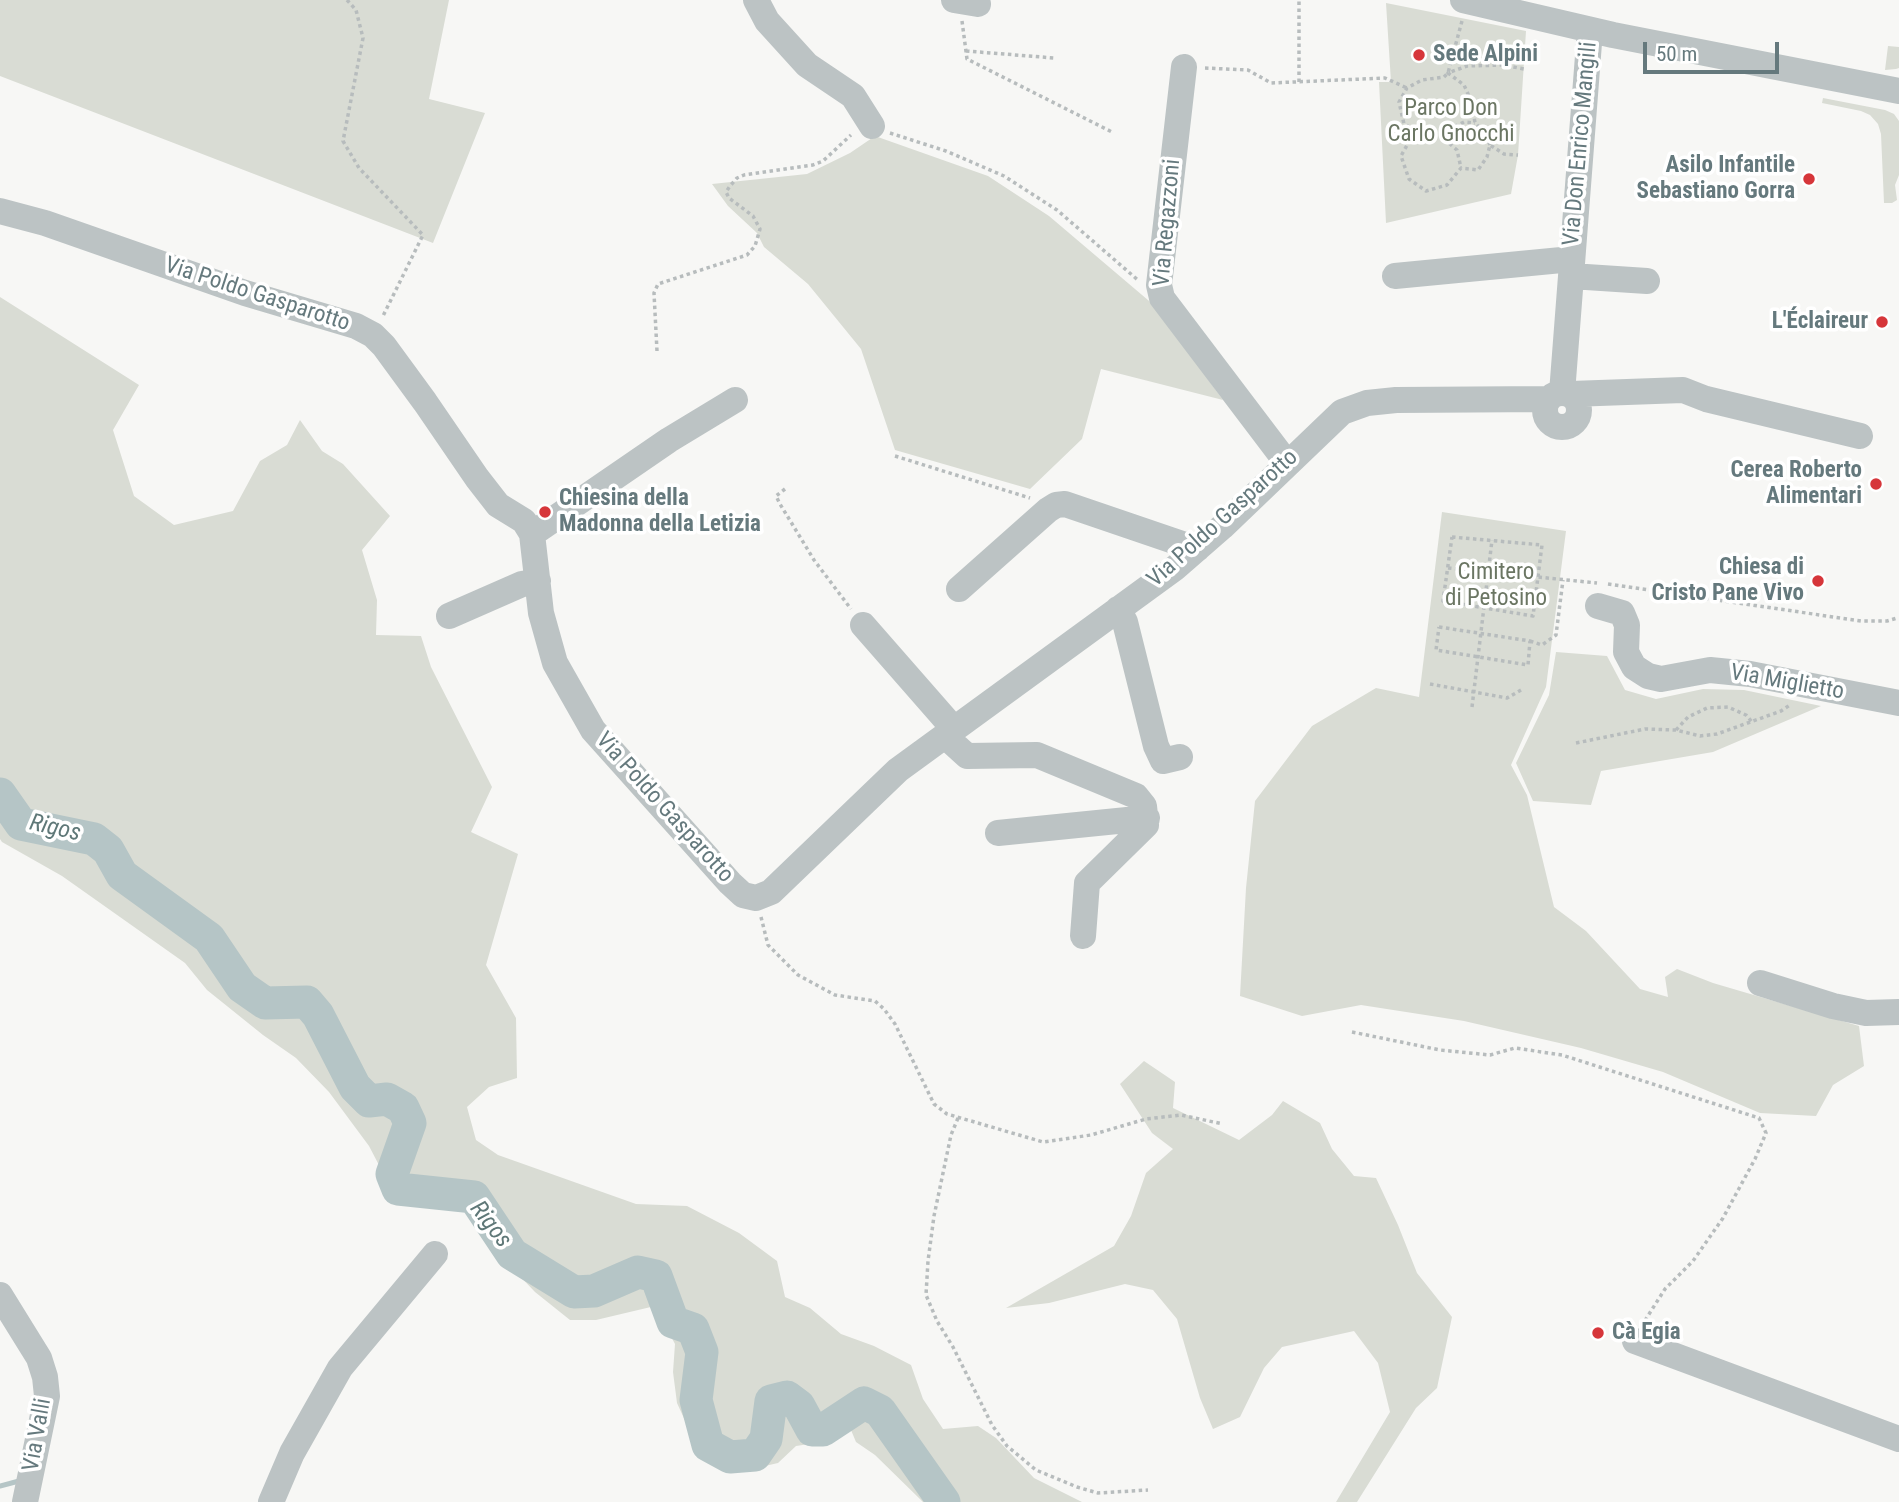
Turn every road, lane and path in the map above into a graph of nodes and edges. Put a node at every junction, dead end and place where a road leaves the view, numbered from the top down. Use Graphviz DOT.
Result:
graph roads {
  1 [pos="347,0"];
  2 [pos="755,0"];
  3 [pos="1299,0"];
  4 [pos="964,2"];
  5 [pos="1463,9"];
  6 [pos="1590,30"];
  7 [pos="966,51"];
  8 [pos="1054,58"];
  9 [pos="1184,67"];
  10 [pos="1524,69"];
  11 [pos="1448,73"];
  12 [pos="1299,82"];
  13 [pos="1407,88"];
  14 [pos="1899,91"];
  15 [pos="869,122"];
  16 [pos="1475,123"];
  17 [pos="1112,132"];
  18 [pos="1420,133"];
  19 [pos="1444,139"];
  20 [pos="1490,145"];
  21 [pos="1518,155"];
  22 [pos="1461,168"];
  23 [pos="0,211"];
  24 [pos="1572,267"];
  25 [pos="1395,276"];
  26 [pos="1647,281"];
  27 [pos="1162,299"];
  28 [pos="373,335"];
  29 [pos="657,351"];
  30 [pos="735,400"];
  31 [pos="1557,402"];
  32 [pos="1860,436"];
  33 [pos="895,456"];
  34 [pos="1287,463"];
  35 [pos="785,489"];
  36 [pos="1029,498"];
  37 [pos="531,534"];
  38 [pos="1492,540"];
  39 [pos="1198,549"];
  40 [pos="1448,568"];
  41 [pos="1488,572"];
  42 [pos="1538,578"];
  43 [pos="1563,580"];
  44 [pos="538,582"];
  45 [pos="959,589"];
  46 [pos="1598,606"];
  47 [pos="1484,608"];
  48 [pos="1118,609"];
  49 [pos="449,616"];
  50 [pos="1897,618"];
  51 [pos="863,625"];
  52 [pos="1482,634"];
  53 [pos="1531,641"];
  54 [pos="1479,657"];
  55 [pos="1430,684"];
  56 [pos="1808,686"];
  57 [pos="1521,690"];
  58 [pos="1474,692"];
  59 [pos="1899,703"];
  60 [pos="1472,708"];
  61 [pos="1752,722"];
  62 [pos="1676,730"];
  63 [pos="950,733"];
  64 [pos="1576,743"];
  65 [pos="1180,757"];
  66 [pos="1147,818"];
  67 [pos="998,833"];
  68 [pos="756,898"];
  69 [pos="1083,936"];
  70 [pos="1760,983"];
  71 [pos="1899,1012"];
  72 [pos="1352,1031"];
  73 [pos="958,1118"];
  74 [pos="1223,1124"];
  75 [pos="435,1254"];
  76 [pos="0,1295"];
  77 [pos="1635,1341"];
  78 [pos="1899,1439"];
  79 [pos="1149,1490"];
  80 [pos="25,1502"];
  81 [pos="271,1502"];
  1 -- 28 [label="path"];
  2 -- 15 [label="street"];
  3 -- 12 [label="path"];
  4 -- 7 [label="path"];
  5 -- 6 [label="street"];
  5 -- 11 [label="path"];
  6 -- 14 [label="street"];
  6 -- 24 [label="street, Via Don Enrico Mangili"];
  7 -- 8 [label="path"];
  7 -- 17 [label="path"];
  9 -- 12 [label="path"];
  9 -- 27 [label="street, Via Regazzoni"];
  10 -- 11 [label="path"];
  11 -- 13 [label="path"];
  11 -- 16 [label="path"];
  12 -- 13 [label="path"];
  13 -- 18 [label="path"];
  15 -- 27 [label="path"];
  15 -- 29 [label="path"];
  16 -- 19 [label="path"];
  16 -- 20 [label="path"];
  18 -- 19 [label="path"];
  18 -- 22 [label="path"];
  19 -- 22 [label="path"];
  20 -- 21 [label="path"];
  20 -- 22 [label="path"];
  23 -- 28 [label="street, Via Poldo Gasparotto"];
  24 -- 25 [label="street, Via Don Enrico Mangili"];
  24 -- 26 [label="street, Via Don Enrico Mangili"];
  24 -- 31 [label="street, Via Don Enrico Mangili"];
  27 -- 34 [label="street, Via Regazzoni"];
  28 -- 37 [label="street, Via Poldo Gasparotto"];
  30 -- 37 [label="street"];
  31 -- 32 [label="street, Via Poldo Gasparotto"];
  31 -- 34 [label="street, Via Poldo Gasparotto"];
  33 -- 36 [label="path"];
  34 -- 39 [label="street, Via Poldo Gasparotto"];
  35 -- 51 [label="path"];
  37 -- 44 [label="street, Via Poldo Gasparotto"];
  38 -- 40 [label="path"];
  38 -- 41 [label="path"];
  38 -- 42 [label="path"];
  39 -- 45 [label="street"];
  39 -- 48 [label="street, Via Poldo Gasparotto"];
  40 -- 41 [label="path"];
  40 -- 47 [label="path"];
  41 -- 42 [label="path"];
  41 -- 47 [label="path"];
  42 -- 43 [label="path"];
  42 -- 47 [label="path"];
  43 -- 50 [label="path"];
  43 -- 53 [label="path"];
  44 -- 49 [label="street"];
  44 -- 68 [label="street, Via Poldo Gasparotto"];
  46 -- 56 [label="street, Via Miglietto"];
  47 -- 52 [label="path"];
  48 -- 63 [label="street, Via Poldo Gasparotto"];
  48 -- 65 [label="street"];
  51 -- 63 [label="street"];
  52 -- 53 [label="path"];
  52 -- 54 [label="path"];
  52 -- 54 [label="path"];
  53 -- 54 [label="path"];
  54 -- 58 [label="path"];
  55 -- 58 [label="path"];
  56 -- 59 [label="street, Via Miglietto"];
  56 -- 61 [label="path"];
  57 -- 58 [label="path"];
  58 -- 60 [label="path"];
  61 -- 62 [label="path"];
  61 -- 62 [label="path"];
  62 -- 64 [label="path"];
  63 -- 66 [label="street"];
  63 -- 68 [label="street, Via Poldo Gasparotto"];
  66 -- 67 [label="street"];
  66 -- 69 [label="street"];
  68 -- 73 [label="path"];
  70 -- 71 [label="street"];
  72 -- 77 [label="path"];
  73 -- 74 [label="path"];
  73 -- 79 [label="path"];
  75 -- 81 [label="street"];
  76 -- 80 [label="street, Via Valli"];
  77 -- 78 [label="street"];
}
